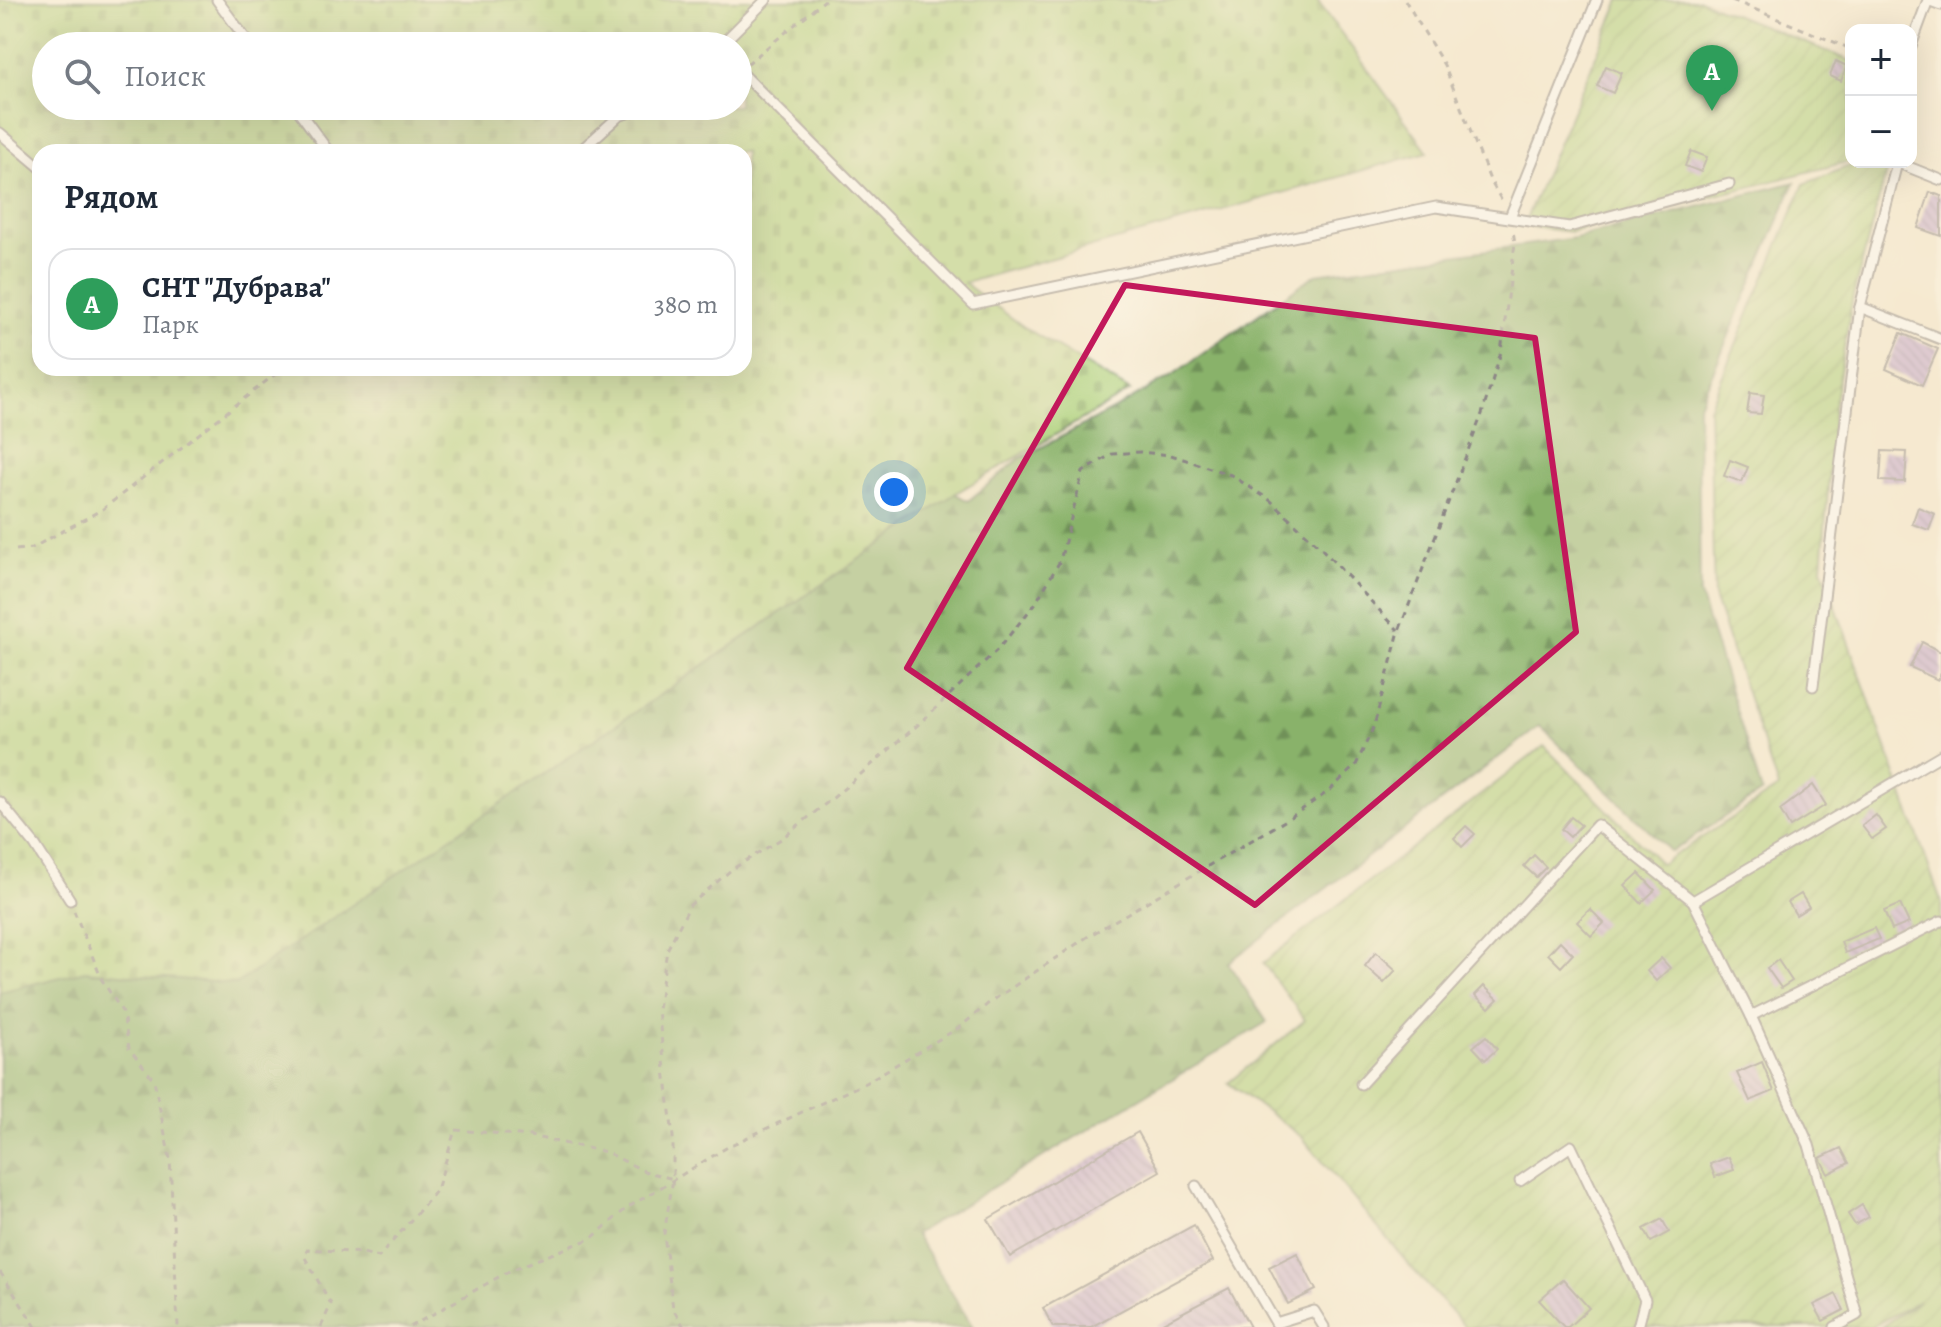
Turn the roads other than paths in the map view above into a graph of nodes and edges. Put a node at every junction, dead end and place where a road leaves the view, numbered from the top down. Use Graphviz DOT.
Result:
graph roads {
  1 [pos="217,0"];
  2 [pos="766,0"];
  3 [pos="1597,0"];
  4 [pos="1941,5"];
  5 [pos="1917,30"];
  6 [pos="241,32"];
  7 [pos="734,32"];
  8 [pos="752,83"];
  9 [pos="305,120"];
  10 [pos="615,120"];
  11 [pos="0,133"];
  12 [pos="323,144"];
  13 [pos="588,144"];
  14 [pos="32,160"];
  15 [pos="1895,168"];
  16 [pos="1909,168"];
  17 [pos="1941,180"];
  18 [pos="1729,184"];
  19 [pos="1510,217"];
  20 [pos="1860,307"];
  21 [pos="1941,339"];
  22 [pos="1813,686"];
  23 [pos="1941,755"];
  24 [pos="0,802"];
  25 [pos="70,900"];
  26 [pos="1693,901"];
  27 [pos="1941,921"];
  28 [pos="1751,1016"];
  29 [pos="1361,1084"];
  30 [pos="1520,1181"];
  31 [pos="1196,1186"];
  32 [pos="1324,1327"];
  33 [pos="1638,1327"];
  34 [pos="1835,1327"];
  1 -- 6 [label="lane"];
  2 -- 7 [label="lane"];
  3 -- 19 [label="lane"];
  4 -- 5 [label="lane"];
  8 -- 19 [label="lane"];
  9 -- 12 [label="lane"];
  10 -- 13 [label="lane"];
  11 -- 14 [label="lane"];
  15 -- 20 [label="lane"];
  16 -- 17 [label="lane"];
  18 -- 19 [label="lane"];
  20 -- 21 [label="lane"];
  20 -- 22 [label="lane"];
  23 -- 26 [label="lane"];
  24 -- 25 [label="lane"];
  26 -- 28 [label="lane"];
  26 -- 29 [label="lane"];
  27 -- 28 [label="lane"];
  28 -- 34 [label="lane"];
  30 -- 33 [label="lane"];
  31 -- 32 [label="lane"];
}
